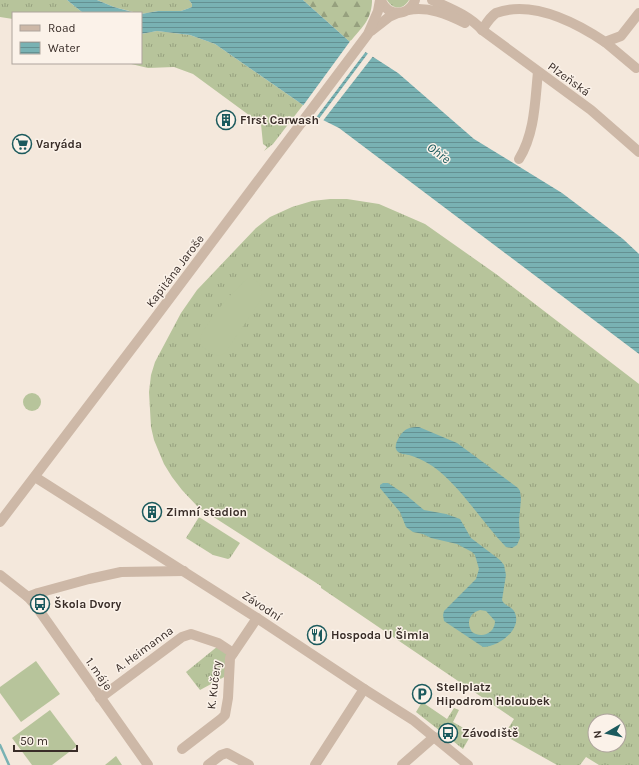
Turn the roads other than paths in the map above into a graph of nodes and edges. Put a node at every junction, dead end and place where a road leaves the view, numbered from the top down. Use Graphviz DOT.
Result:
graph roads {
  1 [pos="381,0"];
  2 [pos="415,0"];
  3 [pos="432,0"];
  4 [pos="403,12"];
  5 [pos="639,13"];
  6 [pos="482,30"];
  7 [pos="368,34"];
  8 [pos="605,42"];
  9 [pos="636,68"];
  10 [pos="538,72"];
  11 [pos="639,152"];
  12 [pos="518,159"];
  13 [pos="35,477"];
  14 [pos="0,522"];
  15 [pos="184,571"];
  16 [pos="0,575"];
  17 [pos="28,597"];
  18 [pos="257,618"];
  19 [pos="234,653"];
  20 [pos="364,689"];
  21 [pos="100,698"];
  22 [pos="434,737"];
  23 [pos="182,750"];
  24 [pos="148,765"];
  25 [pos="208,765"];
  26 [pos="249,765"];
  27 [pos="315,765"];
  28 [pos="402,765"];
  29 [pos="468,765"];
  1 -- 4 [label="street"];
  1 -- 7 [label="street, Kapitána Jaroše"];
  2 -- 4 [label="street"];
  3 -- 6 [label="street, Plzeňská"];
  4 -- 6 [label="street, Plzeňská"];
  4 -- 7 [label="street, Kapitána Jaroše"];
  5 -- 8 [label="street"];
  6 -- 8 [label="street"];
  6 -- 10 [label="street, Plzeňská"];
  7 -- 13 [label="street, Kapitána Jaroše"];
  8 -- 9 [label="street"];
  10 -- 11 [label="street, Plzeňská"];
  10 -- 12 [label="street"];
  13 -- 14 [label="street, Kapitána Jaroše"];
  13 -- 15 [label="street, Závodní"];
  15 -- 17 [label="street"];
  15 -- 18 [label="street, Závodní"];
  16 -- 17 [label="street, 1. máje"];
  17 -- 21 [label="street, 1. máje"];
  18 -- 19 [label="street"];
  18 -- 20 [label="street, Závodní"];
  19 -- 21 [label="street, A. Heimanna"];
  19 -- 23 [label="street, K. Kučery"];
  20 -- 22 [label="street, Závodní"];
  20 -- 27 [label="street"];
  21 -- 24 [label="street, 1. máje"];
  22 -- 28 [label="street"];
  22 -- 29 [label="street, Závodní"];
  25 -- 26 [label="street"];
}
